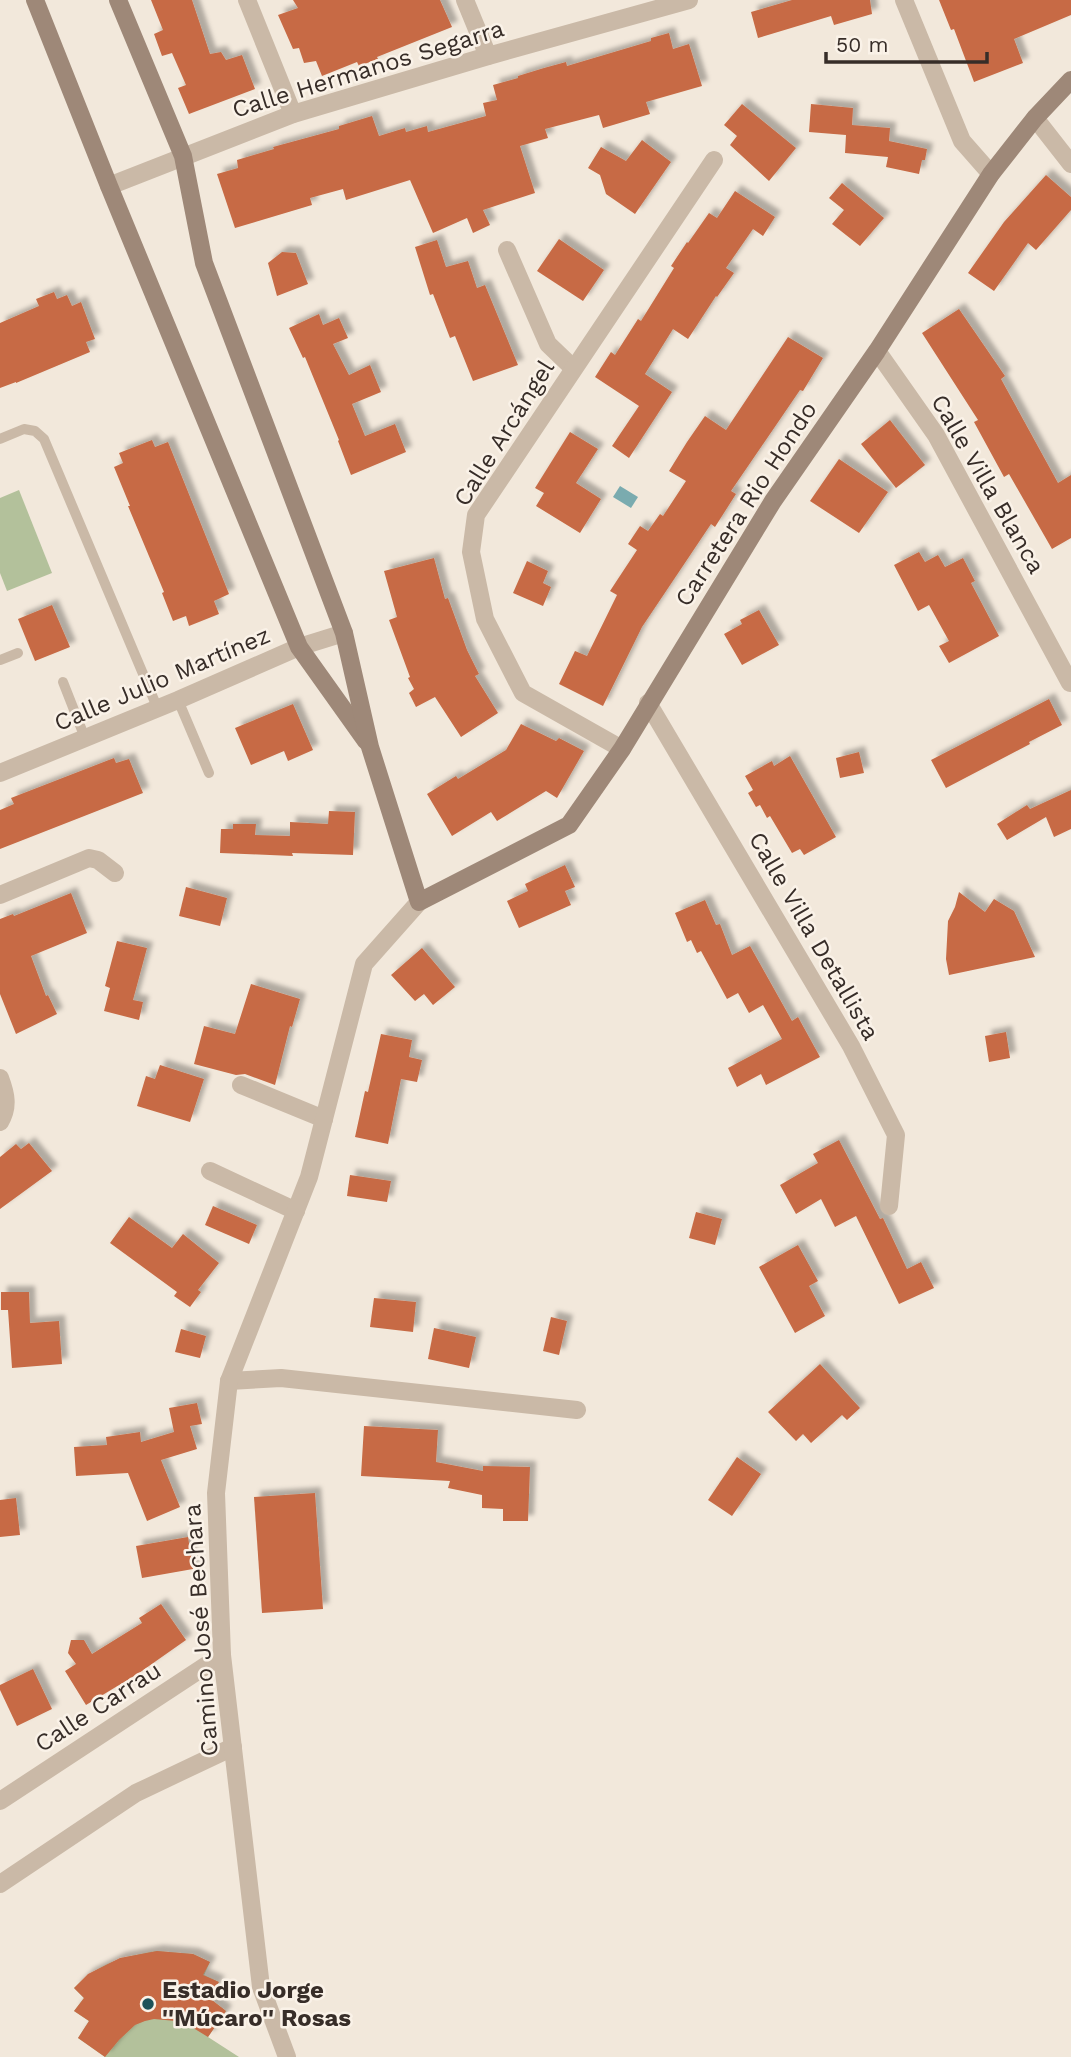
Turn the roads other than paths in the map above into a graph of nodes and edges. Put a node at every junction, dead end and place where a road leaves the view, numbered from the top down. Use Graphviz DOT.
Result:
graph roads {
  1 [pos="35,0"];
  2 [pos="117,0"];
  3 [pos="247,0"];
  4 [pos="465,0"];
  5 [pos="904,0"];
  6 [pos="685,1"];
  7 [pos="488,56"];
  8 [pos="1071,80"];
  9 [pos="293,114"];
  10 [pos="1035,118"];
  11 [pos="183,156"];
  12 [pos="714,160"];
  13 [pos="1071,164"];
  14 [pos="991,174"];
  15 [pos="109,186"];
  16 [pos="507,250"];
  17 [pos="877,351"];
  18 [pos="573,368"];
  19 [pos="0,439"];
  20 [pos="344,633"];
  21 [pos="299,647"];
  22 [pos="18,653"];
  23 [pos="0,660"];
  24 [pos="63,682"];
  25 [pos="1070,683"];
  26 [pos="178,700"];
  27 [pos="648,703"];
  28 [pos="157,707"];
  29 [pos="85,738"];
  30 [pos="370,747"];
  31 [pos="622,749"];
  32 [pos="0,773"];
  33 [pos="209,773"];
  34 [pos="115,873"];
  35 [pos="0,895"];
  36 [pos="419,902"];
  37 [pos="0,1078"];
  38 [pos="241,1085"];
  39 [pos="324,1119"];
  40 [pos="0,1122"];
  41 [pos="210,1171"];
  42 [pos="889,1206"];
  43 [pos="296,1211"];
  44 [pos="229,1381"];
  45 [pos="577,1410"];
  46 [pos="222,1655"];
  47 [pos="233,1747"];
  48 [pos="0,1801"];
  49 [pos="0,1884"];
  50 [pos="287,2057"];
  1 -- 15 [label="street"];
  2 -- 11 [label="street"];
  3 -- 9 [label="street"];
  4 -- 7 [label="street"];
  5 -- 14 [label="street"];
  6 -- 7 [label="street, Calle Hermanos Segarra"];
  7 -- 9 [label="street, Calle Hermanos Segarra"];
  8 -- 10 [label="street, Carretera Rio Hondo"];
  9 -- 11 [label="street, Calle Hermanos Segarra"];
  10 -- 13 [label="street"];
  10 -- 14 [label="street, Carretera Rio Hondo"];
  11 -- 15 [label="street, Calle Hermanos Segarra"];
  11 -- 20 [label="street"];
  12 -- 18 [label="street, Calle Arcángel"];
  14 -- 17 [label="street, Carretera Rio Hondo"];
  15 -- 21 [label="street"];
  16 -- 18 [label="street"];
  17 -- 25 [label="street, Calle Villa Blanca"];
  17 -- 27 [label="street, Carretera Rio Hondo"];
  18 -- 31 [label="street, Calle Arcángel"];
  19 -- 28 [label="lane"];
  20 -- 21 [label="street, Calle Julio Martínez"];
  20 -- 30 [label="street"];
  21 -- 26 [label="street, Calle Julio Martínez"];
  21 -- 30 [label="street"];
  22 -- 23 [label="lane"];
  24 -- 29 [label="lane"];
  26 -- 28 [label="street, Calle Julio Martínez"];
  26 -- 33 [label="lane"];
  27 -- 31 [label="street, Carretera Rio Hondo"];
  27 -- 42 [label="street, Calle Villa Detallista"];
  28 -- 29 [label="street, Calle Julio Martínez"];
  29 -- 32 [label="street, Calle Julio Martínez"];
  30 -- 36 [label="street"];
  31 -- 36 [label="street, Carretera Rio Hondo"];
  34 -- 35 [label="street"];
  36 -- 39 [label="street, Camino José Bechara"];
  37 -- 40 [label="street"];
  38 -- 39 [label="street"];
  39 -- 43 [label="street, Camino José Bechara"];
  41 -- 43 [label="street"];
  43 -- 44 [label="street, Camino José Bechara"];
  44 -- 45 [label="street"];
  44 -- 46 [label="street, Camino José Bechara"];
  46 -- 47 [label="street, Camino José Bechara"];
  46 -- 48 [label="street, Calle Carrau"];
  47 -- 49 [label="street"];
  47 -- 50 [label="street, Camino José Bechara"];
}
